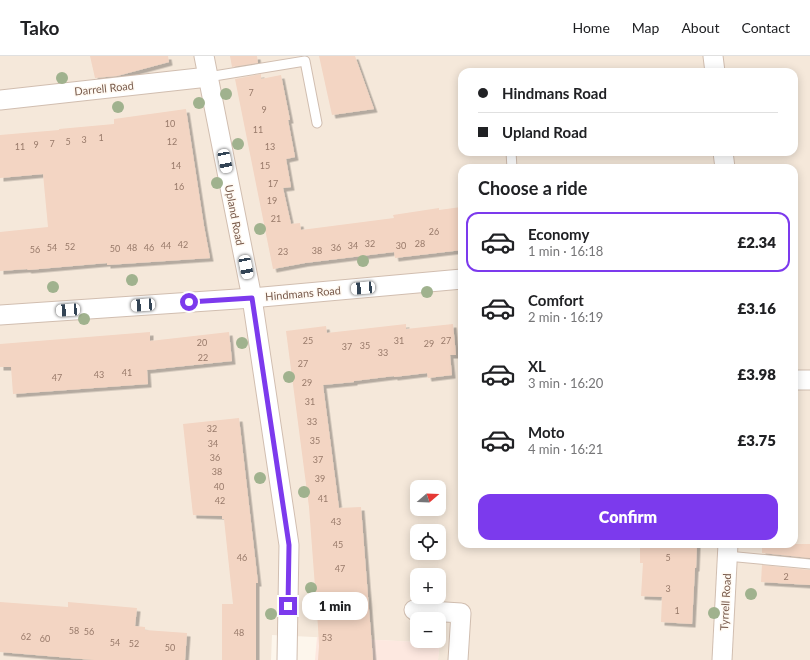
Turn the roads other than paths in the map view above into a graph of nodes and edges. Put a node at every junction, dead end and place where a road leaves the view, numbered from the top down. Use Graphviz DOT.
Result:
graph roads {
  1 [pos="204,56"];
  2 [pos="208,77"];
  3 [pos="0,100"];
  4 [pos="317,123"];
  5 [pos="458,279"];
  6 [pos="252,298"];
  7 [pos="0,315"];
  8 [pos="798,380"];
  9 [pos="810,380"];
  10 [pos="727,550"];
  11 [pos="810,564"];
  12 [pos="414,610"];
  13 [pos="287,660"];
  14 [pos="458,660"];
  15 [pos="722,660"];
  1 -- 2 [label="street, Upland Road"];
  2 -- 3 [label="street, Darrell Road"];
  2 -- 4 [label="lane"];
  2 -- 6 [label="street, Upland Road"];
  5 -- 6 [label="street, Hindmans Road"];
  6 -- 7 [label="street, Hindmans Road"];
  6 -- 13 [label="street, Upland Road"];
  8 -- 9 [label="street"];
  10 -- 11 [label="lane"];
  10 -- 15 [label="street, Tyrrell Road"];
  12 -- 14 [label="street"];
}
